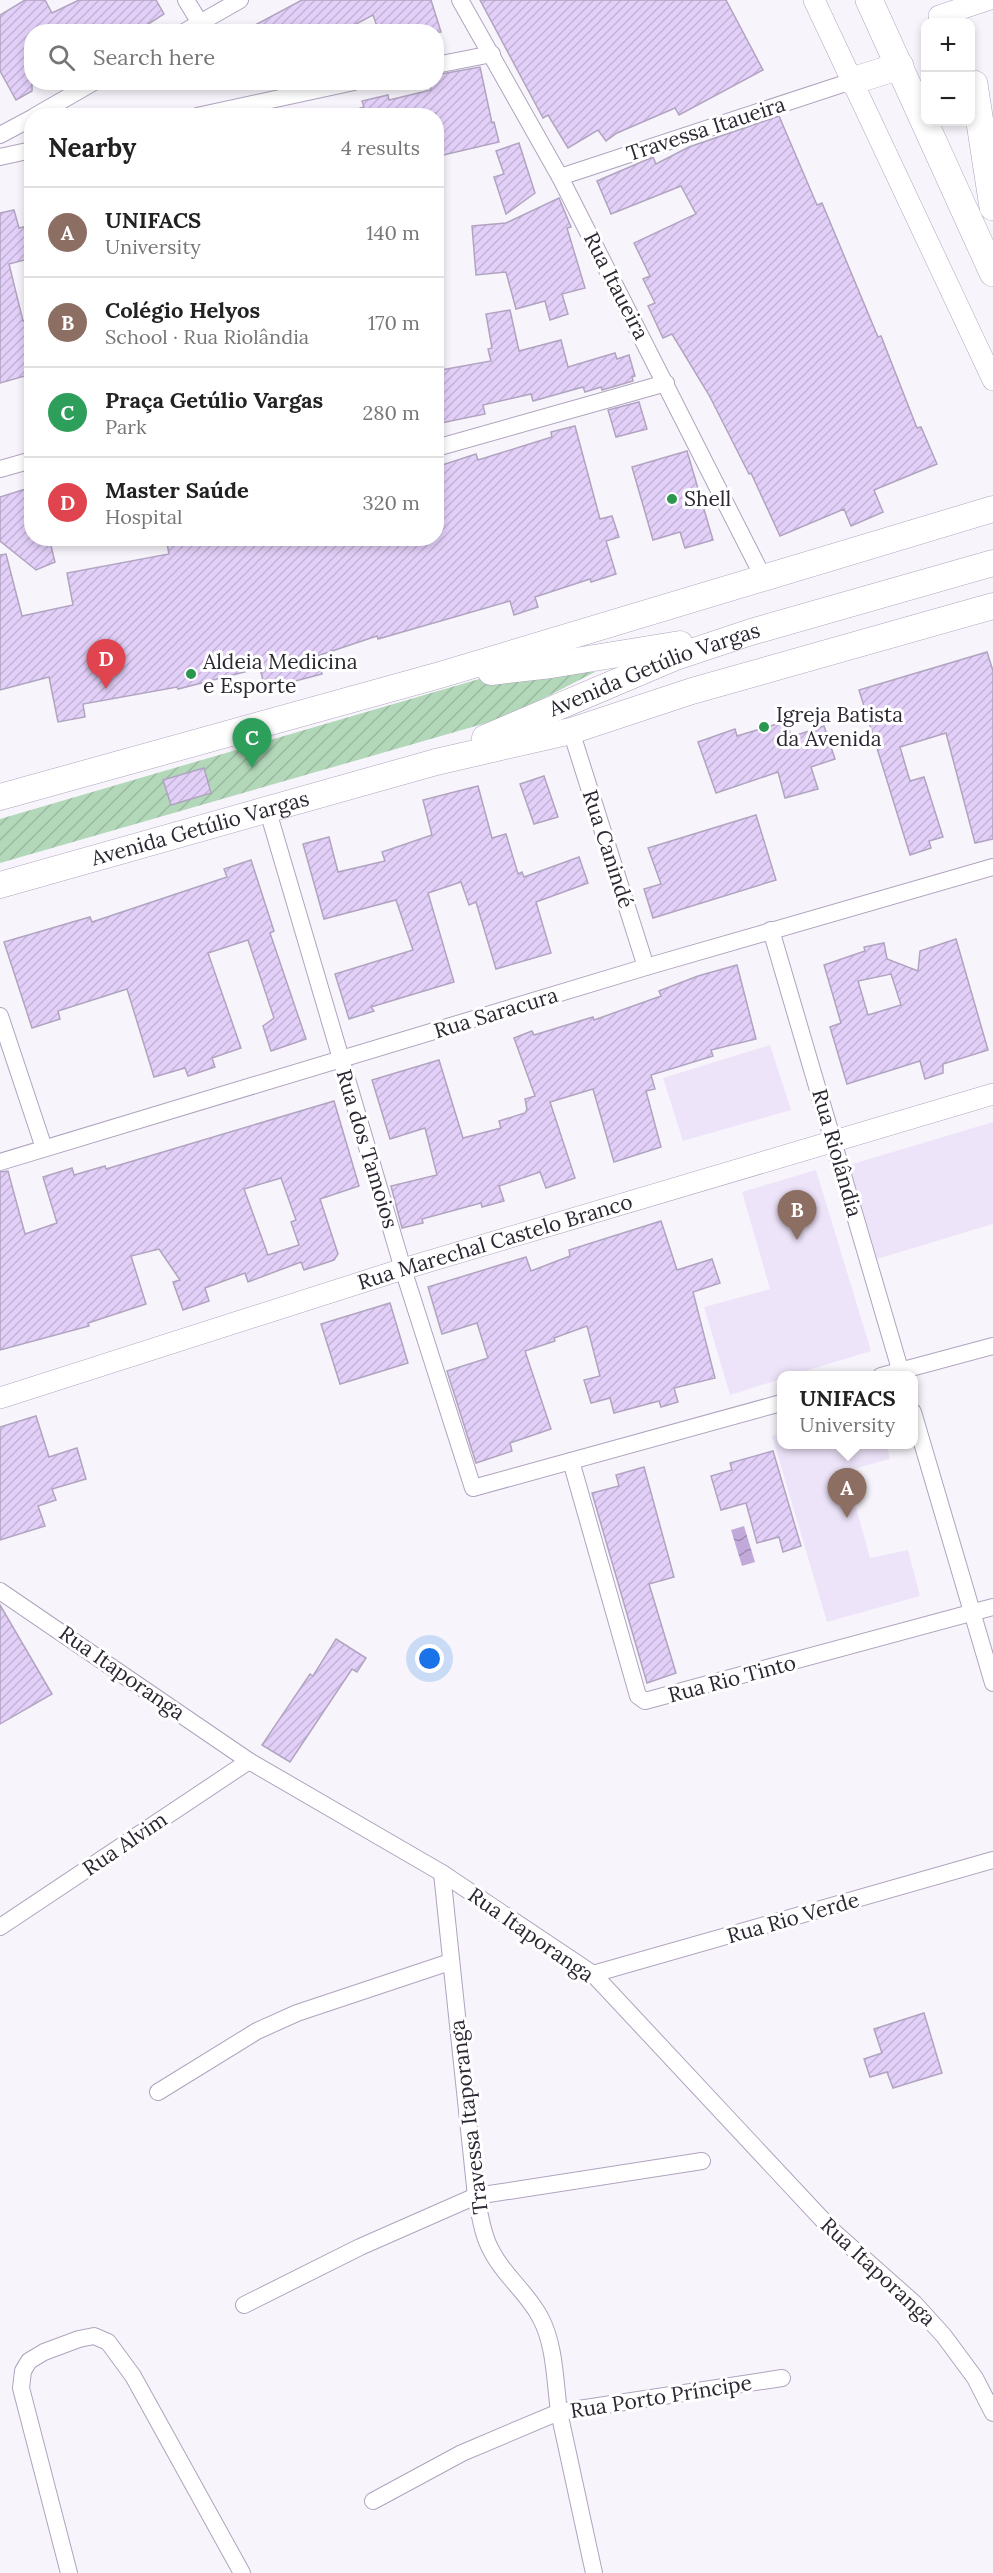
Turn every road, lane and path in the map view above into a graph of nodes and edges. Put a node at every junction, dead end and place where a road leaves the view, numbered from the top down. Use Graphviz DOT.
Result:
graph roads {
  1 [pos="186,0"];
  2 [pos="240,0"];
  3 [pos="460,0"];
  4 [pos="814,0"];
  5 [pos="869,0"];
  6 [pos="987,0"];
  7 [pos="938,13"];
  8 [pos="200,23"];
  9 [pos="492,54"];
  10 [pos="444,63"];
  11 [pos="900,66"];
  12 [pos="852,81"];
  13 [pos="975,86"];
  14 [pos="80,90"];
  15 [pos="317,90"];
  16 [pos="975,98"];
  17 [pos="49,108"];
  18 [pos="233,108"];
  19 [pos="24,122"];
  20 [pos="993,124"];
  21 [pos="0,135"];
  22 [pos="24,152"];
  23 [pos="0,157"];
  24 [pos="560,177"];
  25 [pos="993,207"];
  26 [pos="993,273"];
  27 [pos="993,380"];
  28 [pos="666,383"];
  29 [pos="444,446"];
  30 [pos="24,462"];
  31 [pos="0,469"];
  32 [pos="993,509"];
  33 [pos="993,563"];
  34 [pos="763,577"];
  35 [pos="993,606"];
  36 [pos="752,632"];
  37 [pos="440,675"];
  38 [pos="571,731"];
  39 [pos="436,762"];
  40 [pos="0,797"];
  41 [pos="267,808"];
  42 [pos="993,867"];
  43 [pos="0,885"];
  44 [pos="771,930"];
  45 [pos="646,968"];
  46 [pos="0,1016"];
  47 [pos="341,1061"];
  48 [pos="993,1094"];
  49 [pos="834,1139"];
  50 [pos="44,1148"];
  51 [pos="0,1161"];
  52 [pos="403,1269"];
  53 [pos="993,1346"];
  54 [pos="900,1371"];
  55 [pos="908,1371"];
  56 [pos="0,1398"];
  57 [pos="777,1404"];
  58 [pos="918,1428"];
  59 [pos="571,1461"];
  60 [pos="0,1591"];
  61 [pos="993,1607"];
  62 [pos="974,1613"];
  63 [pos="993,1683"];
  64 [pos="249,1761"];
  65 [pos="993,1860"];
  66 [pos="442,1873"];
  67 [pos="0,1927"];
  68 [pos="450,1962"];
  69 [pos="592,1974"];
  70 [pos="158,2092"];
  71 [pos="702,2162"];
  72 [pos="476,2196"];
  73 [pos="244,2305"];
  74 [pos="782,2378"];
  75 [pos="559,2412"];
  76 [pos="993,2413"];
  77 [pos="373,2501"];
  78 [pos="69,2573"];
  79 [pos="242,2573"];
  80 [pos="594,2573"];
  1 -- 8 [label="street"];
  2 -- 8 [label="street"];
  3 -- 9 [label="street, Rua Itaueira"];
  4 -- 12 [label="street"];
  5 -- 11 [label="highway"];
  6 -- 7 [label="street"];
  9 -- 10 [label="street"];
  9 -- 24 [label="street, Rua Itaueira"];
  11 -- 12 [label="highway"];
  11 -- 26 [label="highway"];
  12 -- 24 [label="street, Travessa Itaueira"];
  12 -- 27 [label="street"];
  13 -- 20 [label="street"];
  14 -- 17 [label="street"];
  15 -- 18 [label="street"];
  16 -- 25 [label="highway"];
  19 -- 21 [label="street"];
  22 -- 23 [label="street"];
  24 -- 28 [label="street, Rua Itaueira"];
  28 -- 29 [label="street"];
  28 -- 34 [label="street, Rua Itaueira"];
  30 -- 31 [label="street"];
  32 -- 34 [label="main road, Avenida Getúlio Vargas"];
  33 -- 36 [label="main road"];
  34 -- 37 [label="main road, Avenida Getúlio Vargas"];
  35 -- 38 [label="main road, Avenida Getúlio Vargas"];
  36 -- 37 [label="main road, Avenida Getúlio Vargas"];
  36 -- 39 [label="main road, Avenida Getúlio Vargas"];
  37 -- 40 [label="main road, Avenida Getúlio Vargas"];
  38 -- 39 [label="main road, Avenida Getúlio Vargas"];
  38 -- 45 [label="street, Rua Canindé"];
  39 -- 41 [label="main road, Avenida Getúlio Vargas"];
  41 -- 43 [label="main road, Avenida Getúlio Vargas"];
  41 -- 47 [label="street, Rua dos Tamoios"];
  42 -- 44 [label="street, Rua Saracura"];
  44 -- 45 [label="street, Rua Saracura"];
  44 -- 49 [label="street, Rua Riolândia"];
  45 -- 47 [label="street, Rua Saracura"];
  46 -- 50 [label="street"];
  47 -- 50 [label="street, Rua Saracura"];
  47 -- 52 [label="street, Rua dos Tamoios"];
  48 -- 49 [label="street, Rua Marechal Castelo Branco"];
  49 -- 52 [label="street, Rua Marechal Castelo Branco"];
  49 -- 54 [label="street, Rua Riolândia"];
  50 -- 51 [label="street, Rua Saracura"];
  52 -- 56 [label="street, Rua Marechal Castelo Branco"];
  52 -- 59 [label="street, Rua dos Tamoios"];
  53 -- 55 [label="street"];
  57 -- 59 [label="street"];
  58 -- 62 [label="street"];
  59 -- 62 [label="street, Rua Rio Tinto"];
  60 -- 64 [label="street, Rua Itaporanga"];
  61 -- 62 [label="street, Rua Rio Tinto"];
  62 -- 63 [label="street"];
  64 -- 66 [label="street, Rua Itaporanga"];
  64 -- 67 [label="street, Rua Alvim"];
  65 -- 69 [label="street, Rua Rio Verde"];
  66 -- 68 [label="street, Travessa Itaporanga"];
  66 -- 69 [label="street, Rua Itaporanga"];
  68 -- 70 [label="street"];
  68 -- 72 [label="street, Travessa Itaporanga"];
  69 -- 76 [label="street, Rua Itaporanga"];
  71 -- 72 [label="street"];
  72 -- 73 [label="street"];
  72 -- 75 [label="street, Travessa Itaporanga"];
  74 -- 75 [label="street, Rua Porto Príncipe"];
  75 -- 77 [label="street"];
  75 -- 80 [label="street, Rua Porto Príncipe"];
  78 -- 79 [label="street"];
}
